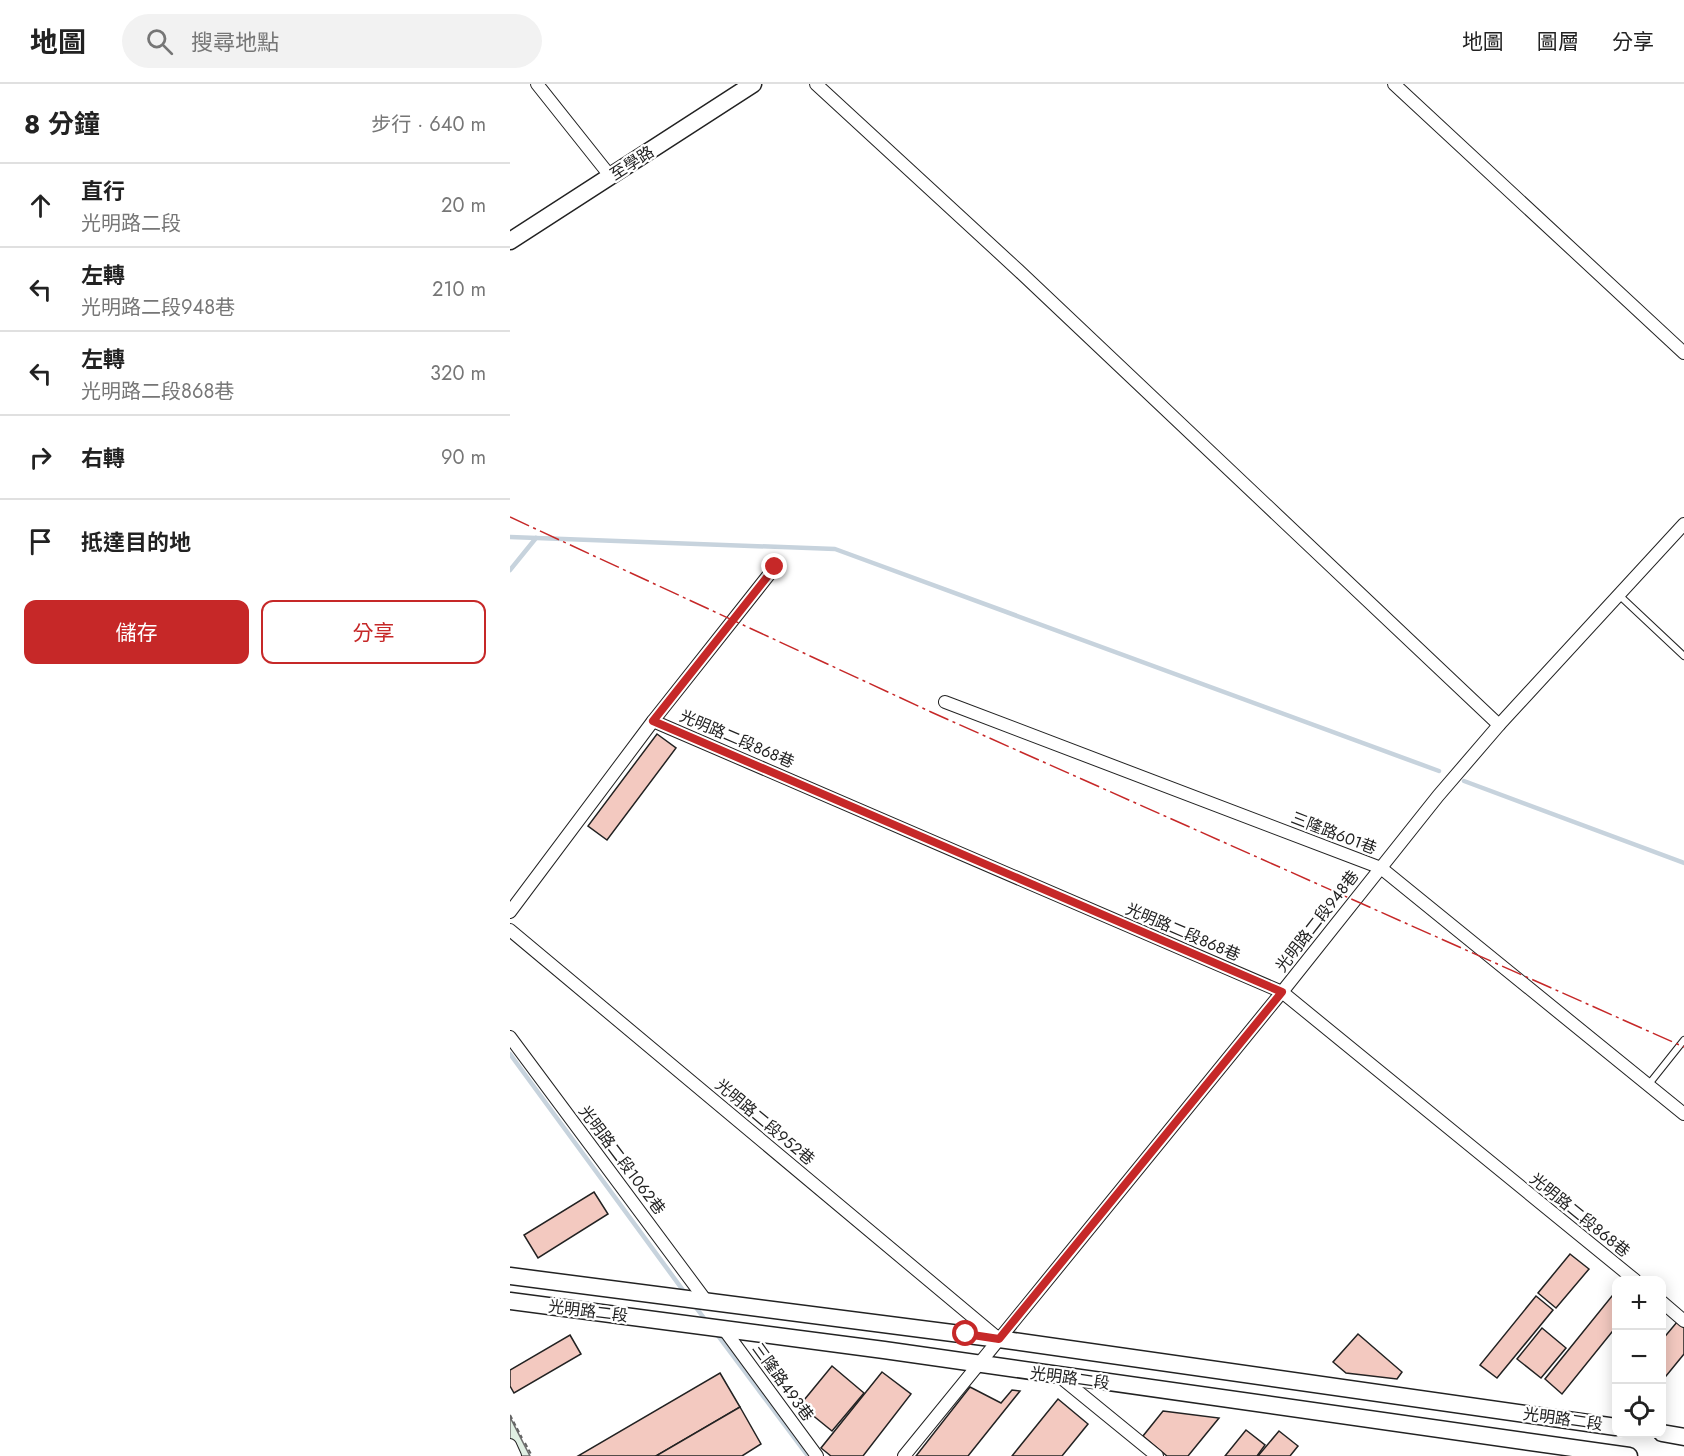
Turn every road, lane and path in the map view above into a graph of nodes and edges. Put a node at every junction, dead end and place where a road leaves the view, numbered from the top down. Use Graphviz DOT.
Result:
graph roads {
  1 [pos="537,84"];
  2 [pos="753,84"];
  3 [pos="816,84"];
  4 [pos="1394,84"];
  5 [pos="611,177"];
  6 [pos="510,241"];
  7 [pos="1684,353"];
  8 [pos="1684,524"];
  9 [pos="775,567"];
  10 [pos="1620,596"];
  11 [pos="1684,656"];
  12 [pos="945,702"];
  13 [pos="653,721"];
  14 [pos="1499,725"];
  15 [pos="1381,868"];
  16 [pos="510,912"];
  17 [pos="510,930"];
  18 [pos="1282,992"];
  19 [pos="510,1037"];
  20 [pos="1684,1040"];
  21 [pos="1648,1085"];
  22 [pos="1684,1114"];
  23 [pos="510,1276"];
  24 [pos="1629,1276"];
  25 [pos="510,1301"];
  26 [pos="707,1302"];
  27 [pos="1666,1305"];
  28 [pos="1684,1321"];
  29 [pos="723,1328"];
  30 [pos="994,1344"];
  31 [pos="976,1364"];
  32 [pos="1059,1376"];
  33 [pos="510,1415"];
  34 [pos="1612,1426"];
  35 [pos="1666,1434"];
  36 [pos="1684,1437"];
  37 [pos="510,1445"];
  38 [pos="515,1456"];
  39 [pos="532,1456"];
  40 [pos="817,1456"];
  41 [pos="904,1456"];
  42 [pos="1156,1456"];
  43 [pos="1629,1456"];
  1 -- 5 [label="street"];
  2 -- 5 [label="street, 至學路"];
  3 -- 14 [label="street"];
  4 -- 7 [label="street"];
  5 -- 6 [label="street, 至學路"];
  8 -- 10 [label="street, 光明路二段948巷"];
  9 -- 13 [label="street"];
  10 -- 11 [label="lane"];
  10 -- 14 [label="street, 光明路二段948巷"];
  12 -- 15 [label="street, 三隆路601巷"];
  13 -- 16 [label="street"];
  13 -- 18 [label="street, 光明路二段868巷"];
  14 -- 15 [label="street, 光明路二段948巷"];
  15 -- 18 [label="street, 光明路二段948巷"];
  15 -- 21 [label="street, 三隆路601巷"];
  17 -- 30 [label="street, 光明路二段952巷"];
  18 -- 24 [label="street, 光明路二段868巷"];
  18 -- 30 [label="street, 光明路二段948巷"];
  19 -- 26 [label="street, 光明路二段1062巷"];
  20 -- 21 [label="lane"];
  21 -- 22 [label="street, 三隆路601巷"];
  23 -- 26 [label="street, 光明路二段"];
  25 -- 29 [label="street, 光明路二段"];
  26 -- 30 [label="street, 光明路二段"];
  27 -- 28 [label="street"];
  29 -- 31 [label="street, 光明路二段"];
  29 -- 40 [label="street, 三隆路493巷"];
  30 -- 31 [label="street, 光明路二段948巷"];
  30 -- 34 [label="street, 光明路二段"];
  31 -- 32 [label="street, 光明路二段"];
  31 -- 41 [label="street, 光明路二段948巷"];
  32 -- 42 [label="street"];
  32 -- 43 [label="street, 光明路二段"];
  33 -- 39 [label="path"];
  35 -- 36 [label="street"];
  37 -- 38 [label="street"];
}
